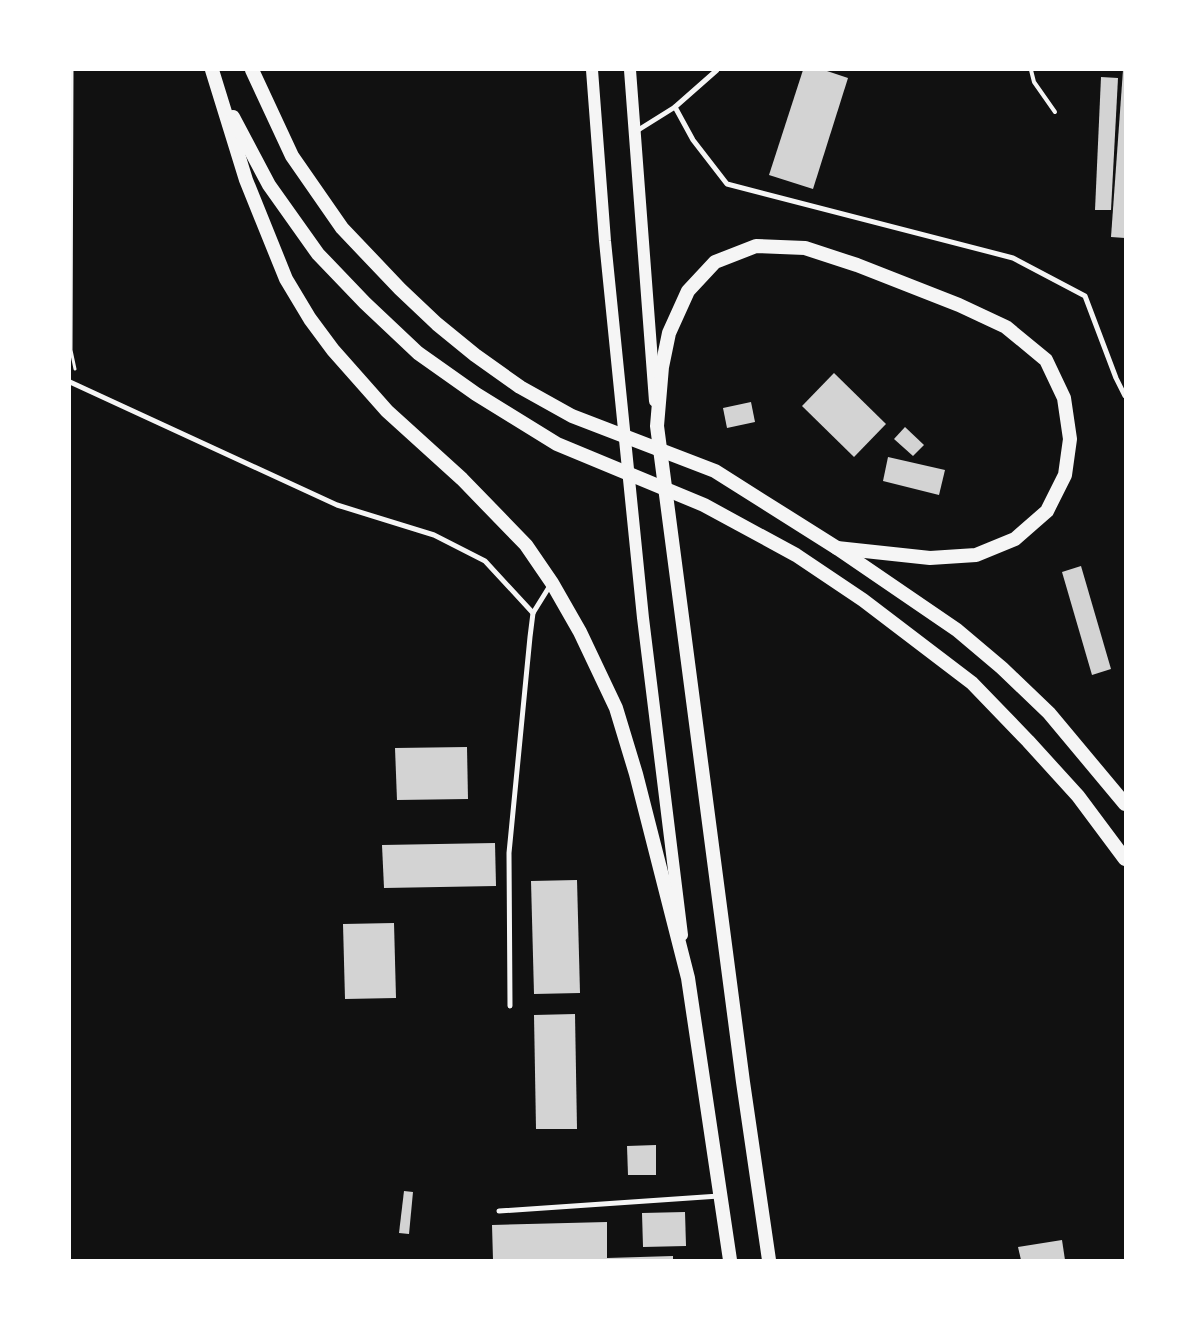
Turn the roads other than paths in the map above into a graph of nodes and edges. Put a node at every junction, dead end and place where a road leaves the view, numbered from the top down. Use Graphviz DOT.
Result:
graph roads {
  1 [pos="212,70"];
  2 [pos="252,70"];
  3 [pos="592,70"];
  4 [pos="630,70"];
  5 [pos="717,70"];
  6 [pos="1032,70"];
  7 [pos="217,88"];
  8 [pos="675,107"];
  9 [pos="1055,112"];
  10 [pos="635,132"];
  11 [pos="70,382"];
  12 [pos="1125,396"];
  13 [pos="657,426"];
  14 [pos="837,548"];
  15 [pos="552,583"];
  16 [pos="533,613"];
  17 [pos="1125,804"];
  18 [pos="1125,859"];
  19 [pos="688,978"];
  20 [pos="510,1006"];
  21 [pos="720,1196"];
  22 [pos="499,1211"];
  23 [pos="730,1260"];
  24 [pos="769,1260"];
  1 -- 7 [label="highway"];
  2 -- 14 [label="highway"];
  3 -- 19 [label="main road"];
  4 -- 10 [label="main road"];
  5 -- 8 [label="street"];
  6 -- 9 [label="lane"];
  7 -- 15 [label="highway"];
  7 -- 18 [label="highway"];
  8 -- 10 [label="street"];
  8 -- 12 [label="street"];
  10 -- 13 [label="main road"];
  11 -- 16 [label="street"];
  13 -- 14 [label="highway"];
  13 -- 24 [label="highway"];
  14 -- 17 [label="highway"];
  15 -- 16 [label="street"];
  15 -- 19 [label="highway"];
  16 -- 20 [label="street"];
  19 -- 21 [label="highway"];
  21 -- 22 [label="street"];
  21 -- 23 [label="highway"];
}
